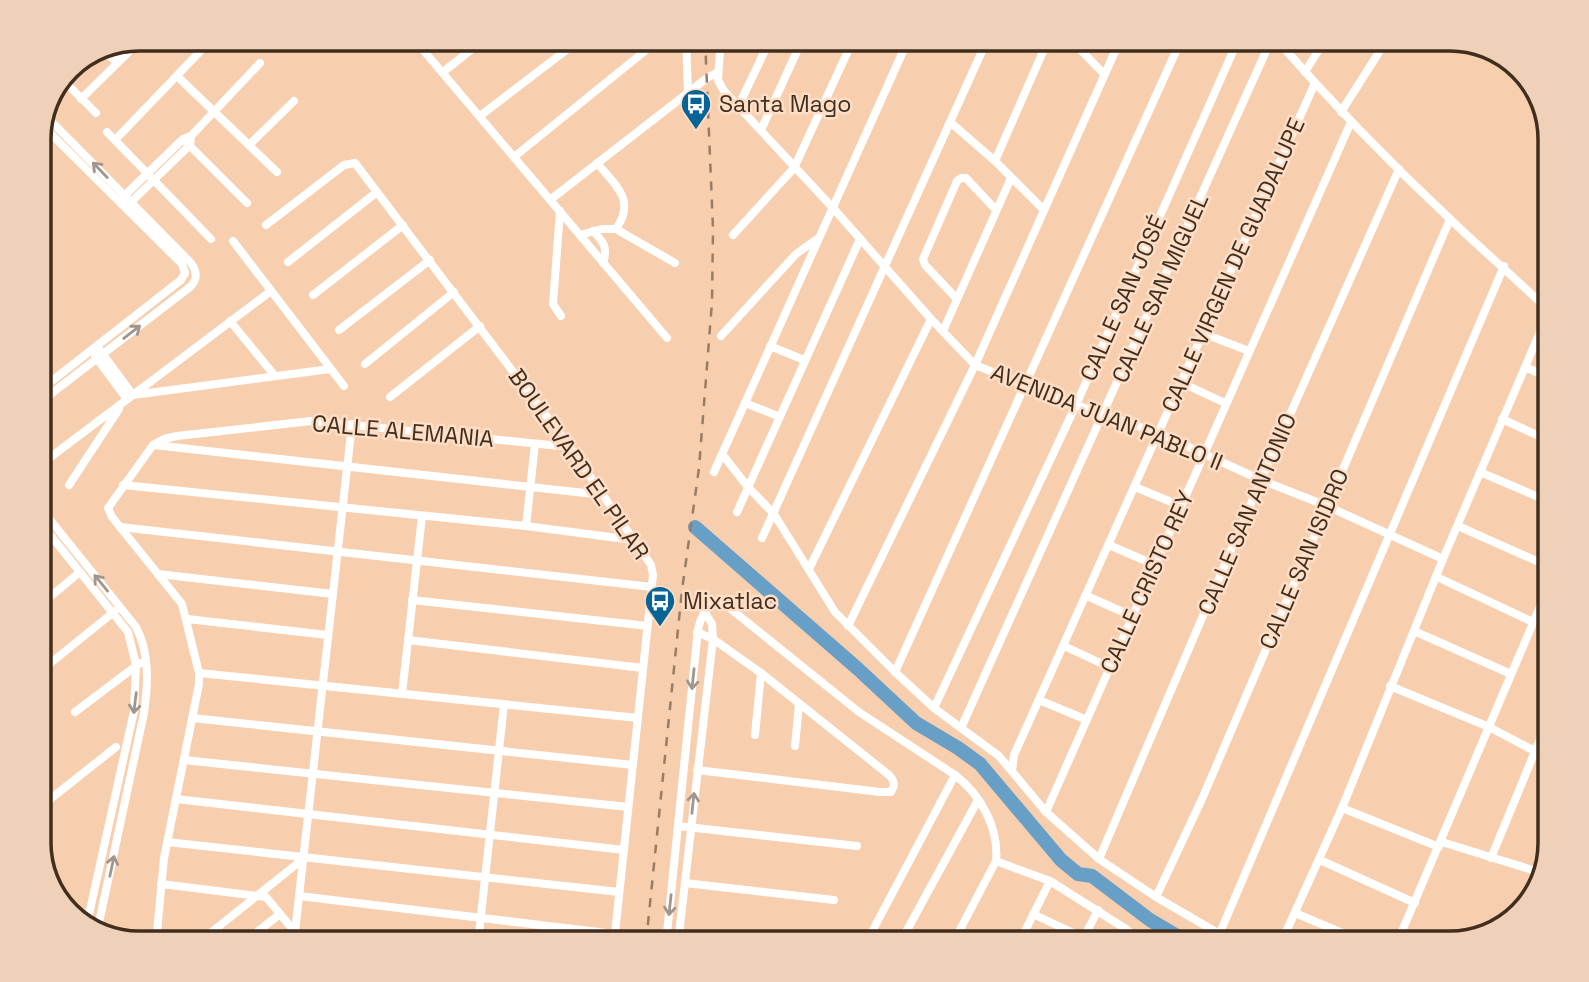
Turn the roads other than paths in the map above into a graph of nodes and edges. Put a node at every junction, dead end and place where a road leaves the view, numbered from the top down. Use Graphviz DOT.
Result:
graph roads {
  1 [pos="201,51"];
  2 [pos="424,51"];
  3 [pos="470,51"];
  4 [pos="565,51"];
  5 [pos="645,51"];
  6 [pos="686,51"];
  7 [pos="720,51"];
  8 [pos="765,51"];
  9 [pos="797,51"];
  10 [pos="848,51"];
  11 [pos="903,51"];
  12 [pos="982,51"];
  13 [pos="1043,51"];
  14 [pos="1082,51"];
  15 [pos="1115,51"];
  16 [pos="1176,51"];
  17 [pos="1233,51"];
  18 [pos="1267,51"];
  19 [pos="1285,51"];
  20 [pos="1318,51"];
  21 [pos="1380,51"];
  22 [pos="129,52"];
  23 [pos="116,54"];
  24 [pos="111,55"];
  25 [pos="120,61"];
  26 [pos="260,63"];
  27 [pos="443,72"];
  28 [pos="718,72"];
  29 [pos="1305,72"];
  30 [pos="1104,74"];
  31 [pos="177,76"];
  32 [pos="1315,83"];
  33 [pos="69,86"];
  34 [pos="688,93"];
  35 [pos="81,99"];
  36 [pos="294,101"];
  37 [pos="738,107"];
  38 [pos="214,110"];
  39 [pos="1340,112"];
  40 [pos="96,113"];
  41 [pos="480,116"];
  42 [pos="950,122"];
  43 [pos="1351,122"];
  44 [pos="53,123"];
  45 [pos="761,130"];
  46 [pos="107,132"];
  47 [pos="51,133"];
  48 [pos="115,140"];
  49 [pos="188,140"];
  50 [pos="249,145"];
  51 [pos="514,156"];
  52 [pos="995,161"];
  53 [pos="597,163"];
  54 [pos="794,168"];
  55 [pos="1399,169"];
  56 [pos="277,172"];
  57 [pos="151,177"];
  58 [pos="1011,178"];
  59 [pos="377,192"];
  60 [pos="550,200"];
  61 [pos="125,202"];
  62 [pos="247,203"];
  63 [pos="833,208"];
  64 [pos="996,210"];
  65 [pos="1044,210"];
  66 [pos="560,211"];
  67 [pos="1450,219"];
  68 [pos="266,225"];
  69 [pos="403,225"];
  70 [pos="616,229"];
  71 [pos="593,231"];
  72 [pos="580,235"];
  73 [pos="733,235"];
  74 [pos="818,238"];
  75 [pos="211,239"];
  76 [pos="860,239"];
  77 [pos="233,241"];
  78 [pos="430,260"];
  79 [pos="288,262"];
  80 [pos="603,263"];
  81 [pos="675,263"];
  82 [pos="884,265"];
  83 [pos="1504,266"];
  84 [pos="185,273"];
  85 [pos="196,273"];
  86 [pos="271,290"];
  87 [pos="454,292"];
  88 [pos="313,295"];
  89 [pos="956,298"];
  90 [pos="1538,300"];
  91 [pos="561,316"];
  92 [pos="931,319"];
  93 [pos="230,321"];
  94 [pos="480,327"];
  95 [pos="339,330"];
  96 [pos="943,331"];
  97 [pos="1202,332"];
  98 [pos="721,336"];
  99 [pos="667,338"];
  100 [pos="1538,341"];
  101 [pos="771,346"];
  102 [pos="94,348"];
  103 [pos="1249,351"];
  104 [pos="100,357"];
  105 [pos="804,360"];
  106 [pos="365,364"];
  107 [pos="975,365"];
  108 [pos="1527,368"];
  109 [pos="330,369"];
  110 [pos="1538,373"];
  111 [pos="275,376"];
  112 [pos="51,382"];
  113 [pos="1180,382"];
  114 [pos="344,386"];
  115 [pos="1026,386"];
  116 [pos="51,394"];
  117 [pos="390,397"];
  118 [pos="128,399"];
  119 [pos="745,403"];
  120 [pos="1225,403"];
  121 [pos="1076,405"];
  122 [pos="1103,415"];
  123 [pos="778,416"];
  124 [pos="1502,419"];
  125 [pos="352,424"];
  126 [pos="1158,433"];
  127 [pos="1538,436"];
  128 [pos="535,444"];
  129 [pos="153,445"];
  130 [pos="570,447"];
  131 [pos="1203,453"];
  132 [pos="722,454"];
  133 [pos="51,457"];
  134 [pos="347,467"];
  135 [pos="714,472"];
  136 [pos="1480,472"];
  137 [pos="1261,481"];
  138 [pos="69,485"];
  139 [pos="122,485"];
  140 [pos="530,487"];
  141 [pos="748,487"];
  142 [pos="1135,488"];
  143 [pos="603,495"];
  144 [pos="1538,497"];
  145 [pos="1181,506"];
  146 [pos="1327,506"];
  147 [pos="342,508"];
  148 [pos="737,512"];
  149 [pos="774,514"];
  150 [pos="422,516"];
  151 [pos="51,522"];
  152 [pos="526,526"];
  153 [pos="1458,526"];
  154 [pos="120,527"];
  155 [pos="1390,534"];
  156 [pos="51,535"];
  157 [pos="762,538"];
  158 [pos="634,540"];
  159 [pos="1109,545"];
  160 [pos="338,552"];
  161 [pos="1443,559"];
  162 [pos="417,561"];
  163 [pos="1538,562"];
  164 [pos="1154,565"];
  165 [pos="809,569"];
  166 [pos="80,572"];
  167 [pos="158,575"];
  168 [pos="1437,577"];
  169 [pos="652,587"];
  170 [pos="333,594"];
  171 [pos="51,596"];
  172 [pos="1087,596"];
  173 [pos="412,600"];
  174 [pos="117,610"];
  175 [pos="1538,611"];
  176 [pos="706,614"];
  177 [pos="1132,616"];
  178 [pos="187,619"];
  179 [pos="1533,622"];
  180 [pos="648,626"];
  181 [pos="848,626"];
  182 [pos="1414,631"];
  183 [pos="697,632"];
  184 [pos="328,635"];
  185 [pos="713,639"];
  186 [pos="408,640"];
  187 [pos="1064,646"];
  188 [pos="146,660"];
  189 [pos="51,663"];
  190 [pos="136,665"];
  191 [pos="1109,667"];
  192 [pos="643,668"];
  193 [pos="895,672"];
  194 [pos="199,673"];
  195 [pos="761,674"];
  196 [pos="1511,674"];
  197 [pos="323,686"];
  198 [pos="1391,686"];
  199 [pos="402,694"];
  200 [pos="1039,700"];
  201 [pos="504,704"];
  202 [pos="799,704"];
  203 [pos="934,708"];
  204 [pos="75,712"];
  205 [pos="192,718"];
  206 [pos="638,718"];
  207 [pos="1087,720"];
  208 [pos="1489,727"];
  209 [pos="961,728"];
  210 [pos="317,732"];
  211 [pos="755,735"];
  212 [pos="795,746"];
  213 [pos="1538,746"];
  214 [pos="116,747"];
  215 [pos="499,751"];
  216 [pos="1536,751"];
  217 [pos="1014,755"];
  218 [pos="999,756"];
  219 [pos="184,760"];
  220 [pos="633,765"];
  221 [pos="697,770"];
  222 [pos="1012,771"];
  223 [pos="313,774"];
  224 [pos="955,775"];
  225 [pos="494,793"];
  226 [pos="51,798"];
  227 [pos="176,799"];
  228 [pos="978,800"];
  229 [pos="628,807"];
  230 [pos="1342,808"];
  231 [pos="1046,812"];
  232 [pos="308,814"];
  233 [pos="678,826"];
  234 [pos="691,828"];
  235 [pos="490,834"];
  236 [pos="167,842"];
  237 [pos="1441,844"];
  238 [pos="858,846"];
  239 [pos="624,850"];
  240 [pos="303,858"];
  241 [pos="1491,858"];
  242 [pos="1098,859"];
  243 [pos="1320,860"];
  244 [pos="996,861"];
  245 [pos="1534,871"];
  246 [pos="485,877"];
  247 [pos="1049,881"];
  248 [pos="685,883"];
  249 [pos="161,884"];
  250 [pos="620,892"];
  251 [pos="94,895"];
  252 [pos="258,896"];
  253 [pos="299,896"];
  254 [pos="1156,897"];
  255 [pos="105,898"];
  256 [pos="834,900"];
  257 [pos="1415,903"];
  258 [pos="1098,910"];
  259 [pos="1295,913"];
  260 [pos="88,914"];
  261 [pos="280,914"];
  262 [pos="1034,914"];
  263 [pos="481,918"];
  264 [pos="99,922"];
  265 [pos="157,931"];
  266 [pos="213,931"];
  267 [pos="258,931"];
  268 [pos="294,931"];
  269 [pos="295,931"];
  270 [pos="479,931"];
  271 [pos="563,931"];
  272 [pos="615,931"];
  273 [pos="667,931"];
  274 [pos="680,931"];
  275 [pos="873,931"];
  276 [pos="907,931"];
  277 [pos="959,931"];
  278 [pos="1025,931"];
  279 [pos="1064,931"];
  280 [pos="1087,931"];
  281 [pos="1126,931"];
  282 [pos="1212,931"];
  283 [pos="1221,931"];
  284 [pos="1287,931"];
  285 [pos="1338,931"];
  286 [pos="1402,931"];
  1 -- 31 [label="street"];
  2 -- 27 [label="street"];
  3 -- 27 [label="street"];
  4 -- 41 [label="street"];
  5 -- 51 [label="street"];
  6 -- 34 [label="street"];
  7 -- 28 [label="street"];
  8 -- 37 [label="street"];
  9 -- 45 [label="street"];
  10 -- 54 [label="street"];
  11 -- 63 [label="street"];
  12 -- 42 [label="street"];
  13 -- 52 [label="street"];
  14 -- 30 [label="street"];
  15 -- 30 [label="street"];
  16 -- 115 [label="street"];
  17 -- 121 [label="street, CALLE SAN JOSÉ"];
  18 -- 122 [label="street, CALLE SAN MIGUEL"];
  19 -- 29 [label="street"];
  20 -- 29 [label="street"];
  21 -- 39 [label="street"];
  22 -- 25 [label="street"];
  23 -- 25 [label="street"];
  24 -- 25 [label="street"];
  25 -- 35 [label="street"];
  26 -- 38 [label="street"];
  27 -- 41 [label="street"];
  28 -- 34 [label="street"];
  28 -- 37 [label="street, AVENIDA JUAN PABLO II"];
  29 -- 32 [label="street"];
  30 -- 65 [label="street"];
  31 -- 38 [label="street"];
  31 -- 48 [label="street"];
  32 -- 39 [label="street"];
  32 -- 97 [label="street, CALLE VIRGEN DE GUADALUPE"];
  33 -- 35 [label="street"];
  34 -- 53 [label="street"];
  35 -- 40 [label="street"];
  36 -- 50 [label="street"];
  37 -- 45 [label="street, AVENIDA JUAN PABLO II"];
  38 -- 49 [label="street"];
  38 -- 50 [label="street"];
  39 -- 43 [label="street"];
  41 -- 51 [label="street"];
  42 -- 52 [label="street"];
  42 -- 82 [label="street"];
  43 -- 55 [label="street"];
  43 -- 103 [label="street, CALLE CRISTO REY"];
  61 -- 44 [label="street, one-way"];
  45 -- 54 [label="street, AVENIDA JUAN PABLO II"];
  46 -- 48 [label="street"];
  47 -- 61 [label="street"];
  48 -- 57 [label="street"];
  49 -- 57 [label="street"];
  49 -- 62 [label="street"];
  50 -- 56 [label="street"];
  51 -- 60 [label="street"];
  52 -- 58 [label="street"];
  53 -- 60 [label="street"];
  53 -- 70 [label="street"];
  54 -- 63 [label="street, AVENIDA JUAN PABLO II"];
  54 -- 73 [label="street"];
  55 -- 67 [label="street"];
  55 -- 137 [label="street, CALLE SAN ANTONIO"];
  57 -- 61 [label="street"];
  57 -- 75 [label="street"];
  58 -- 64 [label="street"];
  58 -- 65 [label="street"];
  59 -- 68 [label="street, BOULEVARD EL PILAR"];
  59 -- 69 [label="street, BOULEVARD EL PILAR"];
  59 -- 79 [label="street"];
  60 -- 66 [label="street"];
  61 -- 84 [label="street"];
  61 -- 85 [label="street"];
  63 -- 74 [label="street"];
  63 -- 76 [label="street, AVENIDA JUAN PABLO II"];
  64 -- 89 [label="street"];
  64 -- 89 [label="street"];
  65 -- 107 [label="street"];
  66 -- 72 [label="street"];
  66 -- 91 [label="street"];
  67 -- 83 [label="street"];
  67 -- 146 [label="street, CALLE SAN ISIDRO"];
  69 -- 78 [label="street, BOULEVARD EL PILAR"];
  69 -- 88 [label="street"];
  70 -- 71 [label="street"];
  70 -- 81 [label="street"];
  71 -- 72 [label="street"];
  71 -- 80 [label="street"];
  72 -- 80 [label="street"];
  74 -- 98 [label="street"];
  74 -- 101 [label="street"];
  76 -- 82 [label="street, AVENIDA JUAN PABLO II"];
  76 -- 105 [label="street"];
  77 -- 86 [label="street"];
  78 -- 87 [label="street, BOULEVARD EL PILAR"];
  78 -- 95 [label="street"];
  80 -- 99 [label="street"];
  82 -- 92 [label="street, AVENIDA JUAN PABLO II"];
  82 -- 149 [label="street"];
  83 -- 90 [label="street"];
  83 -- 155 [label="street"];
  84 -- 85 [label="street"];
  84 -- 102 [label="street"];
  104 -- 85 [label="street, one-way"];
  86 -- 93 [label="street"];
  86 -- 109 [label="street"];
  87 -- 94 [label="street, BOULEVARD EL PILAR"];
  87 -- 106 [label="street"];
  89 -- 96 [label="street"];
  92 -- 96 [label="street, AVENIDA JUAN PABLO II"];
  92 -- 165 [label="street"];
  93 -- 111 [label="street"];
  93 -- 118 [label="street"];
  94 -- 117 [label="street"];
  94 -- 130 [label="street, BOULEVARD EL PILAR"];
  96 -- 107 [label="street, AVENIDA JUAN PABLO II"];
  97 -- 103 [label="street"];
  97 -- 113 [label="street, CALLE VIRGEN DE GUADALUPE"];
  100 -- 108 [label="street"];
  101 -- 105 [label="street"];
  101 -- 119 [label="street"];
  102 -- 104 [label="street"];
  102 -- 112 [label="street"];
  103 -- 120 [label="street, CALLE CRISTO REY"];
  104 -- 116 [label="street"];
  104 -- 118 [label="street"];
  105 -- 123 [label="street"];
  107 -- 115 [label="street, AVENIDA JUAN PABLO II"];
  107 -- 181 [label="street"];
  108 -- 110 [label="street"];
  108 -- 124 [label="street"];
  109 -- 111 [label="street"];
  109 -- 114 [label="street"];
  111 -- 118 [label="street"];
  113 -- 120 [label="street"];
  113 -- 126 [label="street, CALLE VIRGEN DE GUADALUPE"];
  115 -- 121 [label="street, AVENIDA JUAN PABLO II"];
  115 -- 193 [label="street"];
  118 -- 133 [label="street"];
  118 -- 138 [label="street"];
  119 -- 123 [label="street"];
  119 -- 132 [label="street"];
  120 -- 131 [label="street, CALLE CRISTO REY"];
  121 -- 122 [label="street, AVENIDA JUAN PABLO II"];
  121 -- 203 [label="street, CALLE SAN JOSÉ"];
  122 -- 126 [label="street, AVENIDA JUAN PABLO II"];
  122 -- 209 [label="street, CALLE SAN MIGUEL"];
  123 -- 141 [label="street"];
  124 -- 127 [label="street"];
  124 -- 136 [label="street"];
  125 -- 128 [label="street, CALLE ALEMANIA"];
  125 -- 129 [label="street, CALLE ALEMANIA"];
  125 -- 134 [label="street"];
  126 -- 131 [label="street, AVENIDA JUAN PABLO II"];
  126 -- 142 [label="street, CALLE VIRGEN DE GUADALUPE"];
  128 -- 130 [label="street, CALLE ALEMANIA"];
  128 -- 140 [label="street"];
  129 -- 134 [label="street"];
  129 -- 139 [label="street"];
  130 -- 143 [label="street, BOULEVARD EL PILAR"];
  131 -- 137 [label="street, AVENIDA JUAN PABLO II"];
  131 -- 145 [label="street, CALLE CRISTO REY"];
  132 -- 135 [label="street"];
  132 -- 141 [label="street"];
  134 -- 140 [label="street"];
  134 -- 147 [label="street"];
  136 -- 144 [label="street"];
  136 -- 153 [label="street"];
  137 -- 146 [label="street, AVENIDA JUAN PABLO II"];
  137 -- 242 [label="street, CALLE SAN ANTONIO"];
  139 -- 147 [label="street"];
  139 -- 154 [label="street"];
  140 -- 143 [label="street"];
  140 -- 152 [label="street"];
  141 -- 148 [label="street"];
  141 -- 149 [label="street"];
  142 -- 145 [label="street"];
  142 -- 159 [label="street, CALLE VIRGEN DE GUADALUPE"];
  143 -- 158 [label="street, BOULEVARD EL PILAR"];
  145 -- 164 [label="street, CALLE CRISTO REY"];
  146 -- 155 [label="street, AVENIDA JUAN PABLO II"];
  146 -- 254 [label="street, CALLE SAN ISIDRO"];
  147 -- 150 [label="street"];
  147 -- 160 [label="street"];
  149 -- 157 [label="street"];
  149 -- 165 [label="street"];
  150 -- 152 [label="street"];
  150 -- 162 [label="street"];
  174 -- 151 [label="street, one-way"];
  152 -- 158 [label="street"];
  153 -- 161 [label="street"];
  153 -- 163 [label="street"];
  154 -- 160 [label="street"];
  154 -- 167 [label="street"];
  155 -- 161 [label="street, AVENIDA JUAN PABLO II"];
  155 -- 283 [label="street"];
  156 -- 166 [label="street"];
  158 -- 169 [label="street, BOULEVARD EL PILAR"];
  159 -- 164 [label="street"];
  159 -- 172 [label="street, CALLE VIRGEN DE GUADALUPE"];
  160 -- 162 [label="street"];
  160 -- 170 [label="street"];
  161 -- 168 [label="street"];
  162 -- 169 [label="street"];
  162 -- 173 [label="street"];
  164 -- 177 [label="street, CALLE CRISTO REY"];
  165 -- 181 [label="street"];
  166 -- 171 [label="street"];
  166 -- 174 [label="street"];
  167 -- 170 [label="street"];
  167 -- 178 [label="street"];
  168 -- 179 [label="street"];
  168 -- 182 [label="street"];
  169 -- 180 [label="street, BOULEVARD EL PILAR"];
  170 -- 184 [label="street"];
  172 -- 177 [label="street"];
  172 -- 187 [label="street, CALLE VIRGEN DE GUADALUPE"];
  173 -- 180 [label="street"];
  173 -- 186 [label="street"];
  174 -- 188 [label="street"];
  174 -- 189 [label="street"];
  174 -- 190 [label="street"];
  175 -- 179 [label="street"];
  176 -- 183 [label="street"];
  176 -- 185 [label="street"];
  176 -- 224 [label="street"];
  177 -- 191 [label="street, CALLE CRISTO REY"];
  178 -- 184 [label="street"];
  178 -- 194 [label="street"];
  179 -- 196 [label="street"];
  180 -- 192 [label="street, BOULEVARD EL PILAR"];
  181 -- 193 [label="street"];
  182 -- 196 [label="street"];
  182 -- 198 [label="street"];
  183 -- 185 [label="street"];
  183 -- 233 [label="street, one-way"];
  184 -- 197 [label="street"];
  185 -- 195 [label="street"];
  185 -- 221 [label="street"];
  186 -- 192 [label="street"];
  186 -- 199 [label="street"];
  187 -- 191 [label="street"];
  187 -- 200 [label="street, CALLE VIRGEN DE GUADALUPE"];
  188 -- 190 [label="street"];
  255 -- 188 [label="street, one-way"];
  190 -- 204 [label="street"];
  190 -- 251 [label="street, one-way"];
  191 -- 207 [label="street, CALLE CRISTO REY"];
  192 -- 206 [label="street, BOULEVARD EL PILAR"];
  193 -- 203 [label="street"];
  194 -- 197 [label="street"];
  194 -- 205 [label="street"];
  195 -- 202 [label="street"];
  195 -- 211 [label="street"];
  196 -- 208 [label="street"];
  197 -- 199 [label="street"];
  197 -- 210 [label="street"];
  198 -- 208 [label="street"];
  198 -- 230 [label="street"];
  199 -- 201 [label="street"];
  200 -- 207 [label="street"];
  200 -- 217 [label="street, CALLE VIRGEN DE GUADALUPE"];
  201 -- 206 [label="street"];
  201 -- 215 [label="street"];
  202 -- 212 [label="street"];
  202 -- 221 [label="street"];
  203 -- 209 [label="street"];
  205 -- 210 [label="street"];
  205 -- 219 [label="street"];
  206 -- 220 [label="street, BOULEVARD EL PILAR"];
  207 -- 231 [label="street, CALLE CRISTO REY"];
  208 -- 216 [label="street"];
  208 -- 237 [label="street"];
  209 -- 218 [label="street"];
  210 -- 215 [label="street"];
  210 -- 223 [label="street"];
  213 -- 216 [label="street"];
  214 -- 226 [label="street"];
  215 -- 220 [label="street"];
  215 -- 225 [label="street"];
  216 -- 241 [label="street"];
  217 -- 218 [label="street"];
  217 -- 222 [label="street, CALLE VIRGEN DE GUADALUPE"];
  218 -- 222 [label="street"];
  219 -- 223 [label="street"];
  219 -- 227 [label="street"];
  220 -- 229 [label="street, BOULEVARD EL PILAR"];
  234 -- 221 [label="street, one-way"];
  222 -- 231 [label="street"];
  223 -- 225 [label="street"];
  223 -- 232 [label="street"];
  224 -- 228 [label="street"];
  224 -- 275 [label="street"];
  225 -- 229 [label="street"];
  225 -- 235 [label="street"];
  227 -- 232 [label="street"];
  227 -- 236 [label="street"];
  228 -- 244 [label="street"];
  228 -- 276 [label="street"];
  229 -- 239 [label="street, BOULEVARD EL PILAR"];
  230 -- 237 [label="street"];
  230 -- 243 [label="street"];
  231 -- 242 [label="street"];
  232 -- 235 [label="street"];
  232 -- 240 [label="street"];
  233 -- 234 [label="street"];
  233 -- 273 [label="street, one-way"];
  234 -- 238 [label="street"];
  234 -- 248 [label="street"];
  235 -- 239 [label="street"];
  235 -- 246 [label="street"];
  236 -- 240 [label="street"];
  236 -- 249 [label="street"];
  237 -- 241 [label="street"];
  237 -- 257 [label="street"];
  239 -- 250 [label="street, BOULEVARD EL PILAR"];
  240 -- 246 [label="street"];
  240 -- 252 [label="street"];
  240 -- 253 [label="street"];
  241 -- 245 [label="street"];
  242 -- 254 [label="street"];
  243 -- 257 [label="street"];
  243 -- 259 [label="street"];
  244 -- 247 [label="street"];
  244 -- 277 [label="street"];
  246 -- 250 [label="street"];
  246 -- 263 [label="street"];
  247 -- 258 [label="street"];
  247 -- 262 [label="street"];
  248 -- 256 [label="street"];
  248 -- 274 [label="street"];
  249 -- 252 [label="street"];
  249 -- 265 [label="street"];
  250 -- 272 [label="street, BOULEVARD EL PILAR"];
  251 -- 255 [label="street"];
  251 -- 260 [label="street"];
  252 -- 261 [label="street"];
  252 -- 266 [label="street"];
  253 -- 263 [label="street"];
  253 -- 269 [label="street"];
  254 -- 282 [label="street"];
  255 -- 264 [label="street"];
  257 -- 286 [label="street"];
  258 -- 280 [label="street"];
  258 -- 281 [label="street"];
  259 -- 284 [label="street"];
  259 -- 285 [label="street"];
  261 -- 267 [label="street"];
  261 -- 268 [label="street"];
  262 -- 278 [label="street"];
  262 -- 279 [label="street"];
  263 -- 270 [label="street"];
  263 -- 271 [label="street"];
}
